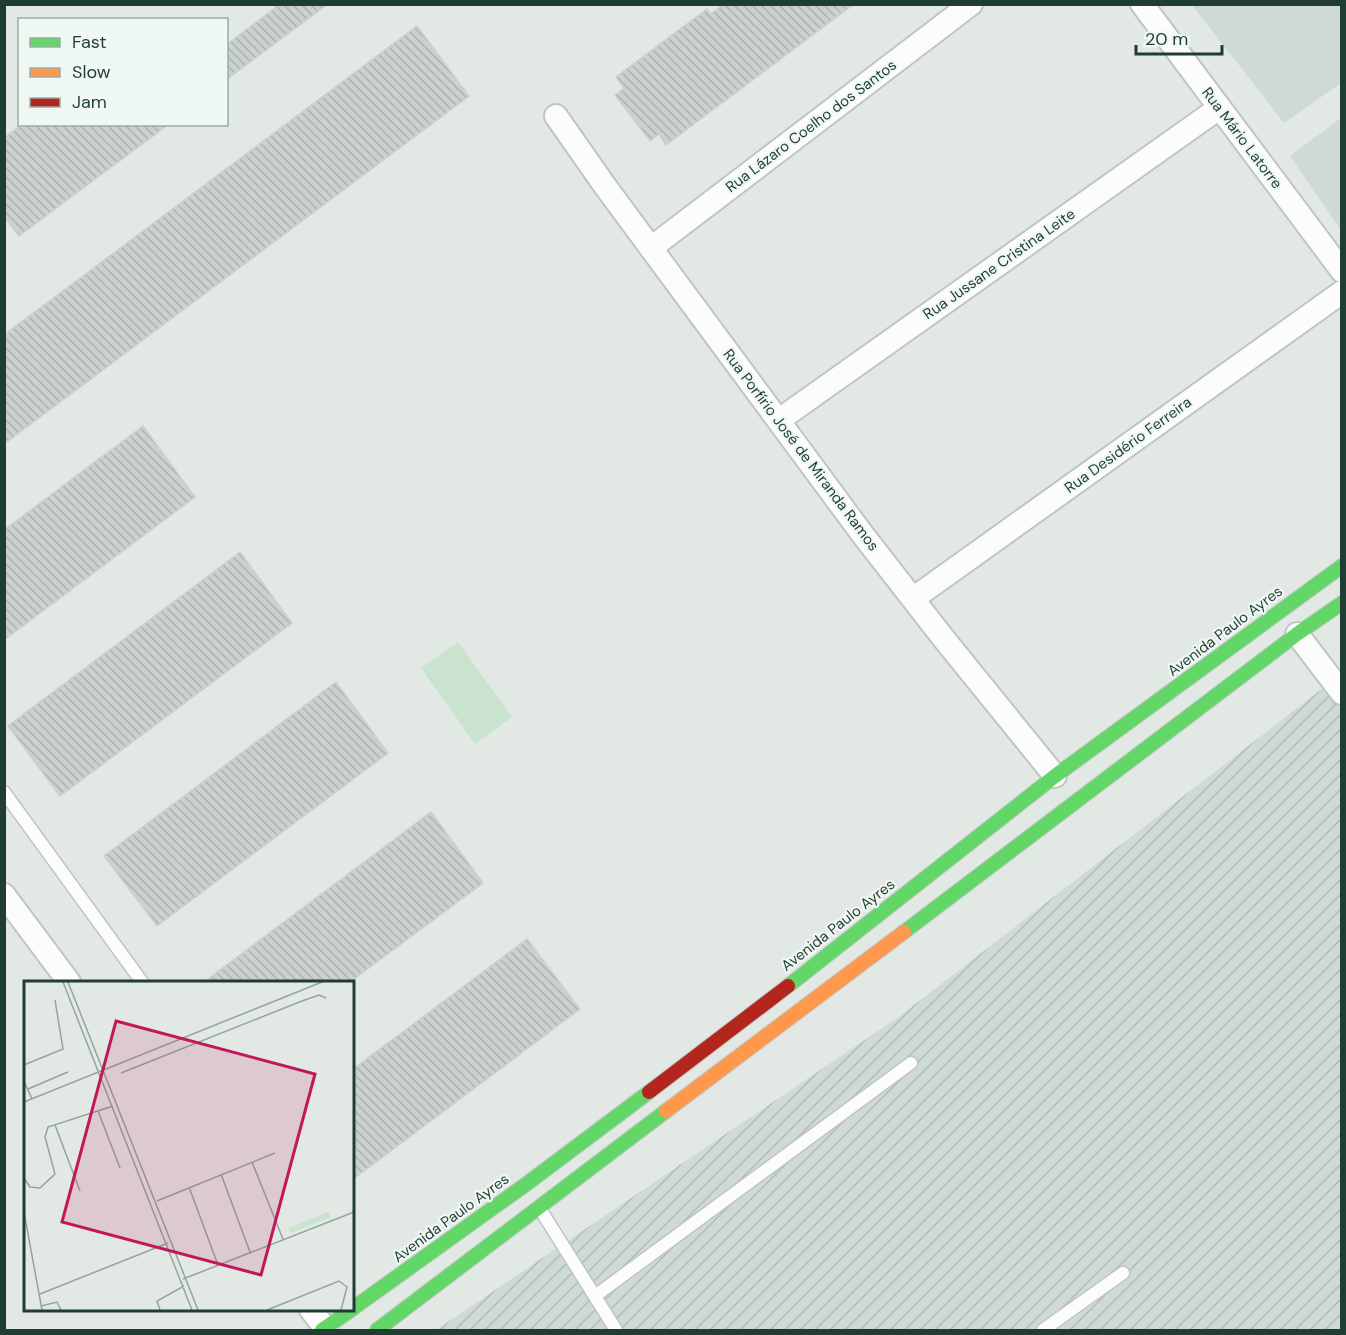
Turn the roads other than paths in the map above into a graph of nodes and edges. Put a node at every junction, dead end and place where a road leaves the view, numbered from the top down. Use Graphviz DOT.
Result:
graph roads {
  1 [pos="971,4"];
  2 [pos="1142,4"];
  3 [pos="1219,108"];
  4 [pos="556,116"];
  5 [pos="651,248"];
  6 [pos="1341,271"];
  7 [pos="1341,292"];
  8 [pos="779,420"];
  9 [pos="1341,566"];
  10 [pos="914,598"];
  11 [pos="1341,603"];
  12 [pos="1297,634"];
  13 [pos="1341,693"];
  14 [pos="1057,789"];
  15 [pos="4,792"];
  16 [pos="1017,848"];
  17 [pos="4,896"];
  18 [pos="68,981"];
  19 [pos="141,981"];
  20 [pos="912,1063"];
  21 [pos="522,1187"];
  22 [pos="539,1208"];
  23 [pos="1123,1273"];
  24 [pos="595,1296"];
  25 [pos="354,1308"];
  26 [pos="312,1311"];
  27 [pos="349,1311"];
  28 [pos="325,1330"];
  29 [pos="378,1330"];
  30 [pos="616,1330"];
  31 [pos="1043,1330"];
  1 -- 5 [label="street, Rua Lázaro Coelho dos Santos"];
  2 -- 3 [label="street, Rua Mário Latorre"];
  3 -- 6 [label="street, Rua Mário Latorre"];
  3 -- 8 [label="street, Rua Jussane Cristina Leite"];
  4 -- 5 [label="street, Rua Porfírio José de Miranda Ramos"];
  5 -- 8 [label="street, Rua Porfírio José de Miranda Ramos"];
  7 -- 10 [label="street, Rua Desidério Ferreira"];
  8 -- 10 [label="street, Rua Porfírio José de Miranda Ramos"];
  9 -- 14 [label="main road, Avenida Paulo Ayres"];
  10 -- 14 [label="street, Rua Porfírio José de Miranda Ramos"];
  11 -- 12 [label="main road"];
  12 -- 13 [label="street"];
  12 -- 16 [label="main road"];
  14 -- 16 [label="main road"];
  14 -- 21 [label="main road, Avenida Paulo Ayres"];
  15 -- 19 [label="lane"];
  16 -- 22 [label="main road"];
  17 -- 18 [label="street"];
  20 -- 24 [label="lane"];
  21 -- 22 [label="main road"];
  21 -- 25 [label="main road, Avenida Paulo Ayres"];
  22 -- 24 [label="lane"];
  22 -- 29 [label="main road"];
  23 -- 31 [label="lane"];
  24 -- 30 [label="lane"];
  26 -- 28 [label="street"];
  27 -- 28 [label="main road, Avenida Paulo Ayres"];
}
